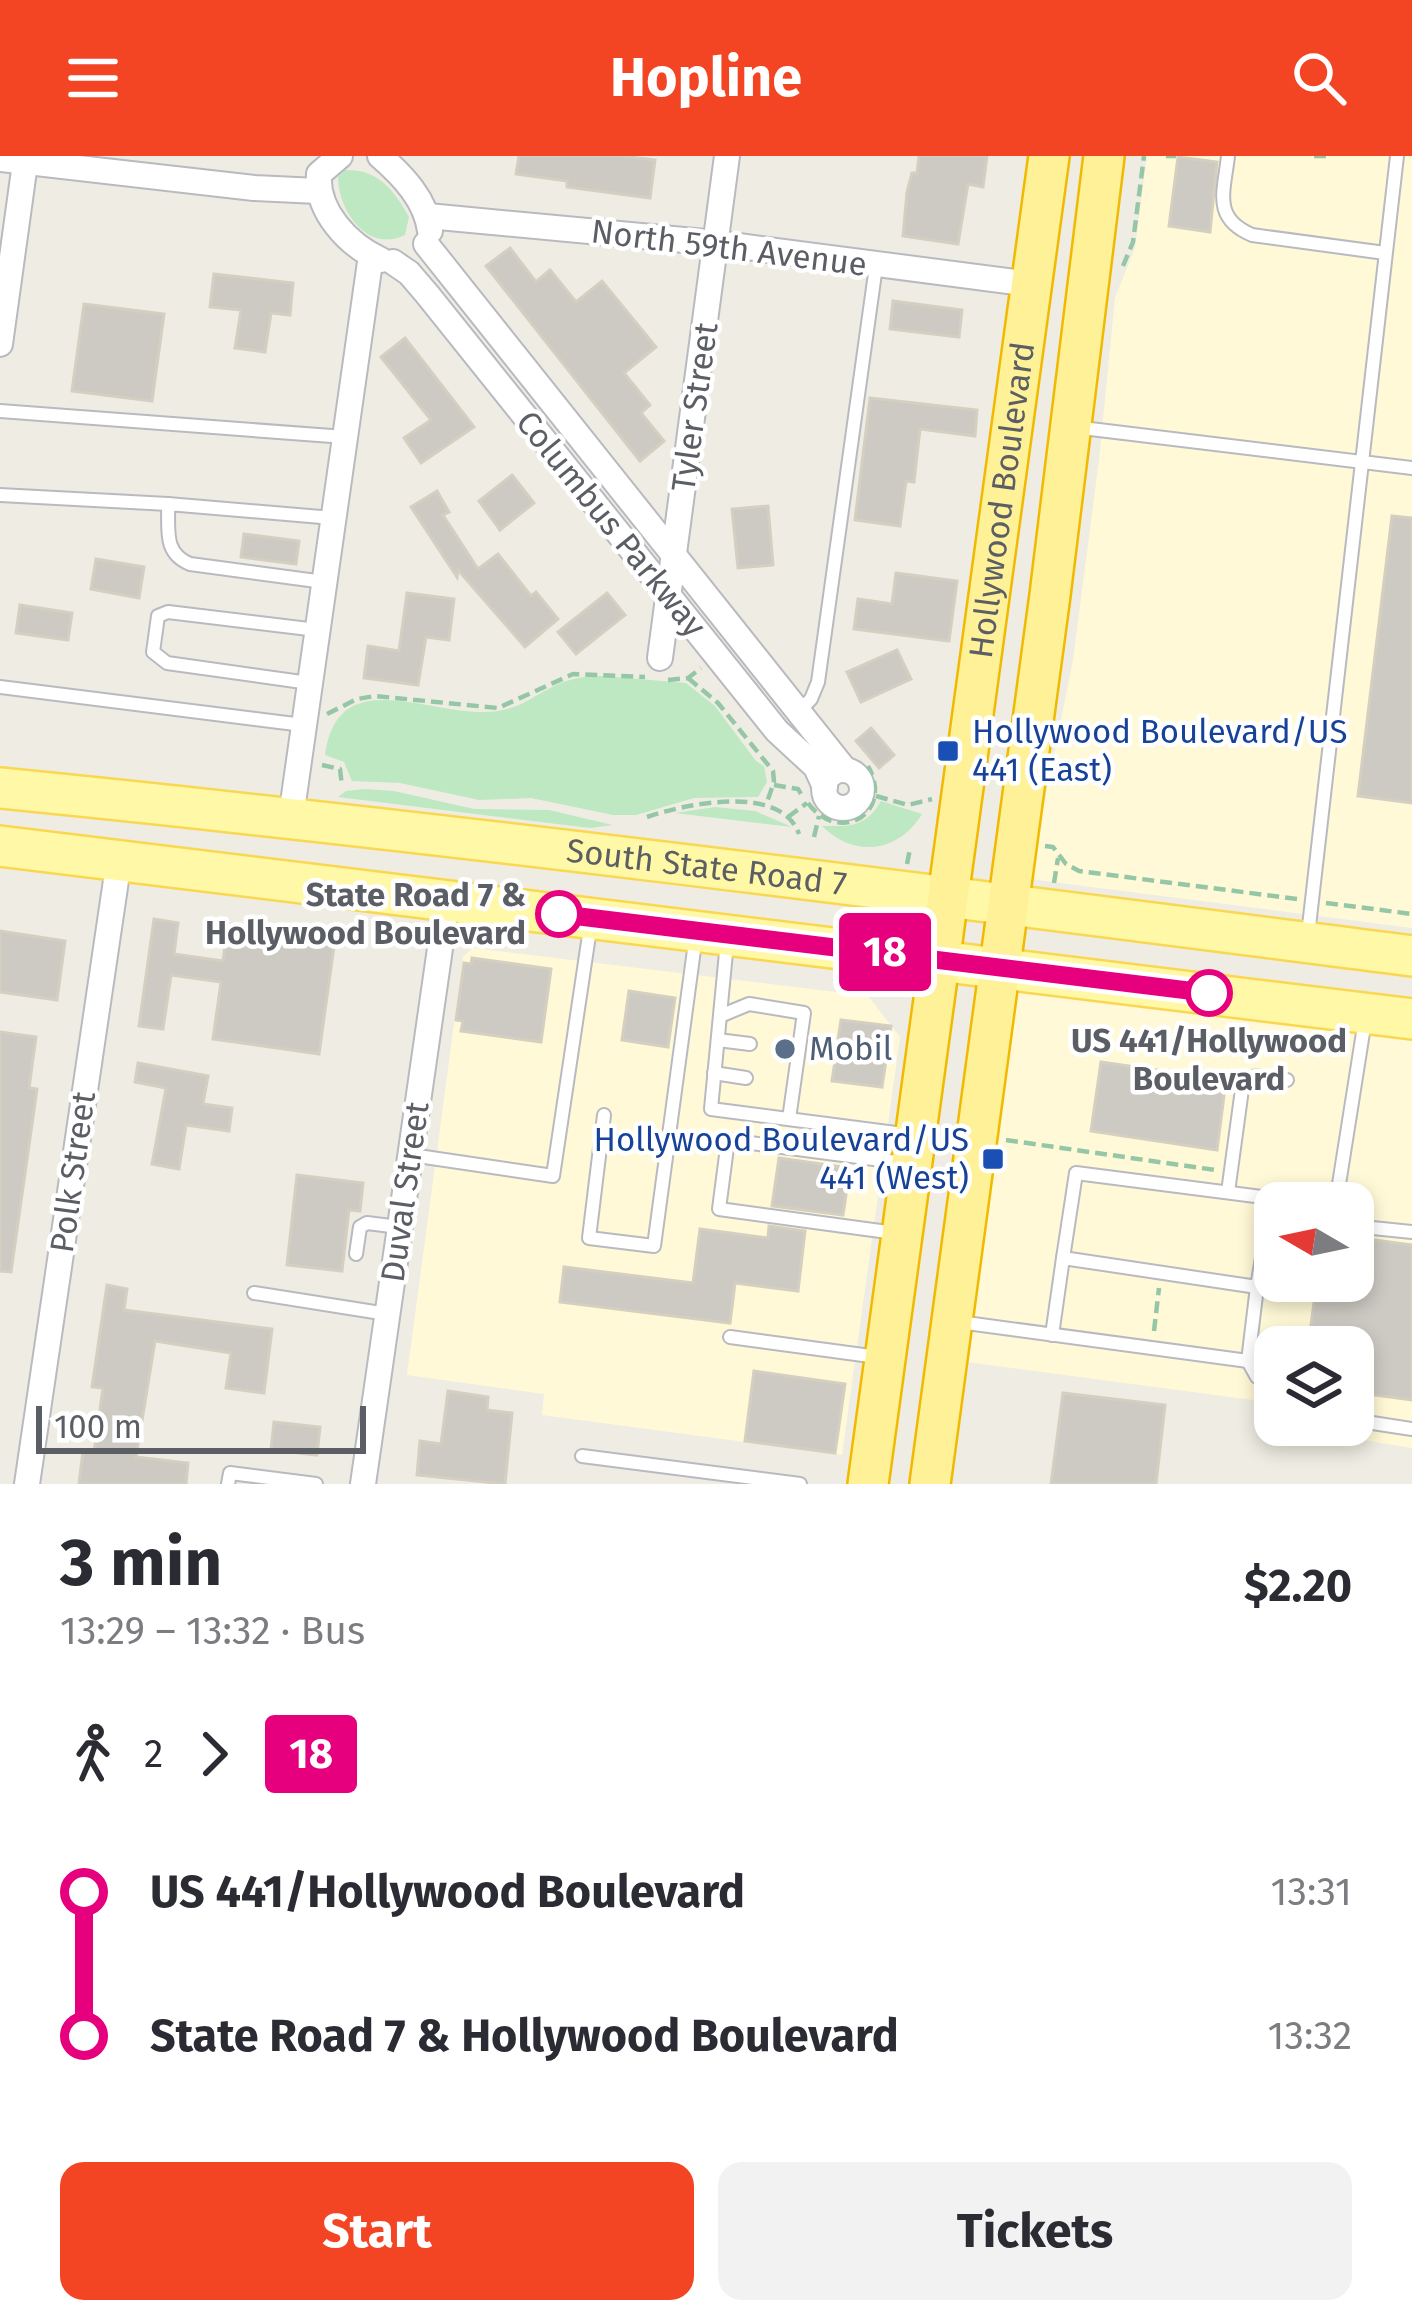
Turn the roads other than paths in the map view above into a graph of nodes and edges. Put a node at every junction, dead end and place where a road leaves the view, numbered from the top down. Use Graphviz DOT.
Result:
graph roads {
  1 [pos="340,156"];
  2 [pos="380,156"];
  3 [pos="727,156"];
  4 [pos="1049,156"];
  5 [pos="1081,156"];
  6 [pos="1104,156"];
  7 [pos="1228,156"];
  8 [pos="1397,156"];
  9 [pos="17,159"];
  10 [pos="314,174"];
  11 [pos="428,216"];
  12 [pos="716,243"];
  13 [pos="425,244"];
  14 [pos="1092,244"];
  15 [pos="1385,253"];
  16 [pos="382,258"];
  17 [pos="877,266"];
  18 [pos="1030,284"];
  19 [pos="1079,343"];
  20 [pos="0,344"];
  21 [pos="0,411"];
  22 [pos="1070,427"];
  23 [pos="345,437"];
  24 [pos="1360,462"];
  25 [pos="1412,468"];
  26 [pos="0,495"];
  27 [pos="168,504"];
  28 [pos="333,518"];
  29 [pos="674,559"];
  30 [pos="324,582"];
  31 [pos="669,597"];
  32 [pos="317,629"];
  33 [pos="659,672"];
  34 [pos="310,683"];
  35 [pos="0,687"];
  36 [pos="797,713"];
  37 [pos="316,720"];
  38 [pos="845,770"];
  39 [pos="0,788"];
  40 [pos="816,795"];
  41 [pos="291,817"];
  42 [pos="0,846"];
  43 [pos="119,860"];
  44 [pos="948,895"];
  45 [pos="447,900"];
  46 [pos="1008,903"];
  47 [pos="592,918"];
  48 [pos="712,933"];
  49 [pos="1307,942"];
  50 [pos="1412,956"];
  51 [pos="939,958"];
  52 [pos="999,966"];
  53 [pos="1366,1013"];
  54 [pos="720,1016"];
  55 [pos="1412,1019"];
  56 [pos="718,1040"];
  57 [pos="750,1044"];
  58 [pos="784,1048"];
  59 [pos="799,1050"];
  60 [pos="714,1072"];
  61 [pos="746,1078"];
  62 [pos="1288,1079"];
  63 [pos="604,1115"];
  64 [pos="790,1119"];
  65 [pos="913,1150"];
  66 [pos="411,1155"];
  67 [pos="1339,1182"];
  68 [pos="1228,1192"];
  69 [pos="1254,1196"];
  70 [pos="400,1227"];
  71 [pos="1374,1228"];
  72 [pos="1412,1232"];
  73 [pos="902,1234"];
  74 [pos="356,1254"];
  75 [pos="1063,1258"];
  76 [pos="1254,1287"];
  77 [pos="350,1290"];
  78 [pos="254,1293"];
  79 [pos="1254,1302"];
  80 [pos="348,1307"];
  81 [pos="387,1313"];
  82 [pos="952,1322"];
  83 [pos="1052,1335"];
  84 [pos="730,1337"];
  85 [pos="885,1358"];
  86 [pos="1248,1361"];
  87 [pos="1254,1372"];
  88 [pos="1374,1423"];
  89 [pos="1412,1429"];
  90 [pos="582,1456"];
  91 [pos="27,1484"];
  92 [pos="228,1484"];
  93 [pos="316,1484"];
  94 [pos="362,1484"];
  95 [pos="800,1484"];
  96 [pos="868,1484"];
  97 [pos="930,1484"];
  1 -- 10 [label="street"];
  2 -- 11 [label="street"];
  3 -- 12 [label="street, Tyler Street"];
  4 -- 18 [label="highway, Hollywood Boulevard"];
  5 -- 14 [label="highway"];
  6 -- 14 [label="highway, Hollywood Boulevard"];
  7 -- 15 [label="lane"];
  8 -- 15 [label="lane"];
  9 -- 10 [label="street"];
  9 -- 20 [label="street"];
  10 -- 16 [label="street, Columbus Parkway"];
  11 -- 12 [label="street, North 59th Avenue"];
  11 -- 13 [label="street"];
  12 -- 17 [label="street, North 59th Avenue"];
  12 -- 29 [label="street, Tyler Street"];
  13 -- 16 [label="street"];
  13 -- 29 [label="street, Columbus Parkway"];
  14 -- 19 [label="highway, Hollywood Boulevard"];
  15 -- 24 [label="lane"];
  16 -- 23 [label="street"];
  16 -- 31 [label="street, Columbus Parkway"];
  17 -- 18 [label="street, North 59th Avenue"];
  17 -- 36 [label="lane"];
  18 -- 19 [label="highway"];
  18 -- 44 [label="highway, Hollywood Boulevard"];
  19 -- 22 [label="highway, Hollywood Boulevard"];
  21 -- 23 [label="lane"];
  22 -- 24 [label="lane"];
  22 -- 46 [label="highway, Hollywood Boulevard"];
  23 -- 28 [label="street"];
  24 -- 25 [label="lane"];
  24 -- 49 [label="lane"];
  26 -- 27 [label="lane"];
  27 -- 28 [label="lane"];
  27 -- 30 [label="lane"];
  28 -- 30 [label="street"];
  29 -- 31 [label="street, Tyler Street"];
  29 -- 36 [label="street, Columbus Parkway"];
  30 -- 32 [label="street"];
  31 -- 33 [label="street, Tyler Street"];
  31 -- 40 [label="street, Columbus Parkway"];
  32 -- 34 [label="street"];
  32 -- 34 [label="lane"];
  34 -- 37 [label="street"];
  35 -- 37 [label="lane"];
  36 -- 38 [label="street, Columbus Parkway"];
  37 -- 41 [label="street"];
  38 -- 40 [label="street"];
  38 -- 40 [label="street"];
  39 -- 41 [label="main road, South State Road 7"];
  41 -- 44 [label="main road, South State Road 7"];
  42 -- 43 [label="main road, South State Road 7"];
  43 -- 45 [label="main road, South State Road 7"];
  43 -- 91 [label="street, Polk Street"];
  44 -- 46 [label="main road, South State Road 7"];
  44 -- 51 [label="highway, Hollywood Boulevard"];
  45 -- 47 [label="main road, South State Road 7"];
  45 -- 66 [label="street, Duval Street"];
  46 -- 49 [label="main road, South State Road 7"];
  46 -- 52 [label="highway, Hollywood Boulevard"];
  47 -- 48 [label="main road, South State Road 7"];
  47 -- 66 [label="lane"];
  48 -- 51 [label="main road, South State Road 7"];
  48 -- 54 [label="lane"];
  48 -- 63 [label="lane"];
  49 -- 50 [label="main road, South State Road 7"];
  51 -- 52 [label="main road, South State Road 7"];
  51 -- 65 [label="highway, Hollywood Boulevard"];
  52 -- 53 [label="main road, South State Road 7"];
  52 -- 82 [label="highway, Hollywood Boulevard"];
  53 -- 55 [label="main road, South State Road 7"];
  53 -- 67 [label="lane"];
  54 -- 56 [label="lane"];
  54 -- 59 [label="lane"];
  56 -- 57 [label="lane"];
  56 -- 60 [label="lane"];
  58 -- 59 [label="lane"];
  59 -- 64 [label="lane"];
  60 -- 61 [label="lane"];
  60 -- 64 [label="lane"];
  62 -- 68 [label="lane"];
  64 -- 65 [label="lane"];
  65 -- 73 [label="highway, Hollywood Boulevard"];
  65 -- 73 [label="lane"];
  66 -- 70 [label="street, Duval Street"];
  68 -- 69 [label="lane"];
  68 -- 75 [label="lane"];
  70 -- 74 [label="lane"];
  70 -- 81 [label="street, Duval Street"];
  71 -- 72 [label="lane"];
  73 -- 85 [label="highway, Hollywood Boulevard"];
  75 -- 76 [label="lane"];
  75 -- 83 [label="lane"];
  77 -- 80 [label="lane"];
  78 -- 80 [label="lane"];
  79 -- 86 [label="lane"];
  80 -- 81 [label="lane"];
  81 -- 94 [label="street, Duval Street"];
  82 -- 83 [label="lane"];
  82 -- 97 [label="highway, Hollywood Boulevard"];
  83 -- 86 [label="lane"];
  84 -- 85 [label="lane"];
  85 -- 96 [label="highway, Hollywood Boulevard"];
  86 -- 87 [label="lane"];
  88 -- 89 [label="lane"];
  90 -- 95 [label="lane"];
  92 -- 93 [label="lane"];
}
